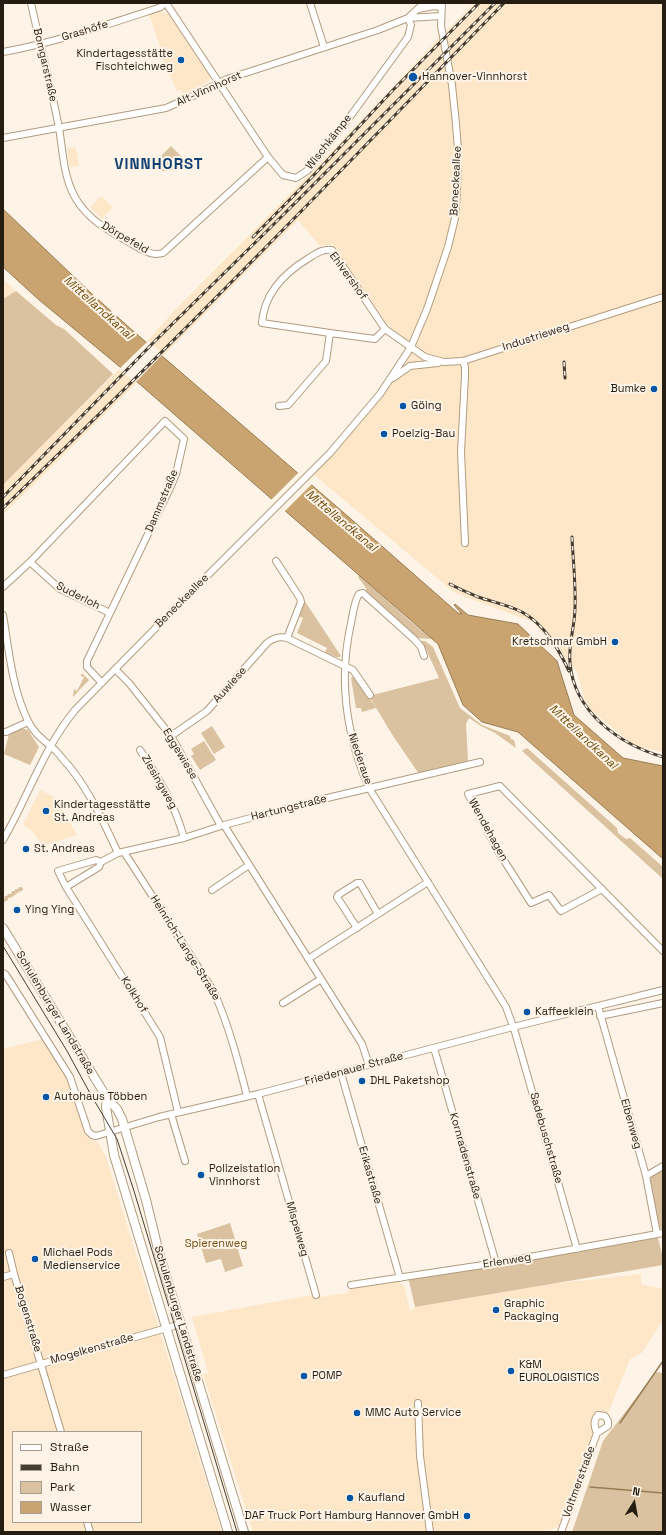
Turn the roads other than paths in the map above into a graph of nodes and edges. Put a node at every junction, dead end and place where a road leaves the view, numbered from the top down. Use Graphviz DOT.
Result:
graph roads {
  1 [pos="31,3"];
  2 [pos="165,3"];
  3 [pos="310,3"];
  4 [pos="424,3"];
  5 [pos="442,5"];
  6 [pos="418,9"];
  7 [pos="441,16"];
  8 [pos="408,18"];
  9 [pos="40,44"];
  10 [pos="324,48"];
  11 [pos="3,52"];
  12 [pos="220,83"];
  13 [pos="59,128"];
  14 [pos="3,138"];
  15 [pos="268,157"];
  16 [pos="663,297"];
  17 [pos="385,329"];
  18 [pos="330,333"];
  19 [pos="411,347"];
  20 [pos="462,361"];
  21 [pos="444,362"];
  22 [pos="389,382"];
  23 [pos="279,406"];
  24 [pos="465,543"];
  25 [pos="276,561"];
  26 [pos="30,562"];
  27 [pos="3,587"];
  28 [pos="110,613"];
  29 [pos="3,615"];
  30 [pos="287,638"];
  31 [pos="424,656"];
  32 [pos="345,666"];
  33 [pos="115,669"];
  34 [pos="101,682"];
  35 [pos="370,695"];
  36 [pos="28,722"];
  37 [pos="3,732"];
  38 [pos="172,736"];
  39 [pos="50,746"];
  40 [pos="140,750"];
  41 [pos="480,762"];
  42 [pos="369,788"];
  43 [pos="222,826"];
  44 [pos="184,838"];
  45 [pos="3,840"];
  46 [pos="121,852"];
  47 [pos="100,864"];
  48 [pos="249,865"];
  49 [pos="428,882"];
  50 [pos="66,888"];
  51 [pos="602,889"];
  52 [pos="212,890"];
  53 [pos="378,914"];
  54 [pos="3,928"];
  55 [pos="357,928"];
  56 [pos="663,951"];
  57 [pos="308,959"];
  58 [pos="3,973"];
  59 [pos="321,979"];
  60 [pos="663,990"];
  61 [pos="283,1003"];
  62 [pos="663,1004"];
  63 [pos="598,1006"];
  64 [pos="600,1016"];
  65 [pos="513,1027"];
  66 [pos="434,1048"];
  67 [pos="369,1065"];
  68 [pos="341,1073"];
  69 [pos="258,1094"];
  70 [pos="248,1096"];
  71 [pos="107,1098"];
  72 [pos="175,1113"];
  73 [pos="125,1128"];
  74 [pos="110,1133"];
  75 [pos="185,1161"];
  76 [pos="663,1166"];
  77 [pos="646,1176"];
  78 [pos="660,1233"];
  79 [pos="577,1249"];
  80 [pos="9,1253"];
  81 [pos="496,1263"];
  82 [pos="14,1274"];
  83 [pos="3,1277"];
  84 [pos="400,1278"];
  85 [pos="351,1285"];
  86 [pos="316,1295"];
  87 [pos="181,1324"];
  88 [pos="166,1328"];
  89 [pos="42,1364"];
  90 [pos="3,1376"];
  91 [pos="418,1403"];
  92 [pos="61,1431"];
  93 [pos="597,1433"];
  94 [pos="228,1532"];
  95 [pos="244,1532"];
  96 [pos="430,1532"];
  97 [pos="561,1532"];
  1 -- 9 [label="street, Bomgarstraße"];
  2 -- 9 [label="street, Grashöfe"];
  2 -- 12 [label="street, Wischkämpe"];
  3 -- 10 [label="street"];
  4 -- 6 [label="street, Alt-Vinnhorst"];
  5 -- 6 [label="street"];
  5 -- 7 [label="street"];
  6 -- 8 [label="street, Alt-Vinnhorst"];
  7 -- 8 [label="street, Alt-Vinnhorst"];
  7 -- 19 [label="street, Beneckeallee"];
  8 -- 10 [label="street, Alt-Vinnhorst"];
  8 -- 15 [label="street, Wischkämpe"];
  9 -- 11 [label="street, Grashöfe"];
  9 -- 13 [label="street, Bomgarstraße"];
  10 -- 12 [label="street, Alt-Vinnhorst"];
  12 -- 13 [label="street, Alt-Vinnhorst"];
  12 -- 15 [label="street, Wischkämpe"];
  13 -- 14 [label="street, Alt-Vinnhorst"];
  13 -- 15 [label="street, Dörpefeld"];
  16 -- 20 [label="street, Industrieweg"];
  17 -- 18 [label="street, Ehlvershof"];
  17 -- 18 [label="street, Ehlvershof"];
  17 -- 19 [label="street, Ehlvershof"];
  18 -- 23 [label="street"];
  19 -- 21 [label="street, Industrieweg"];
  19 -- 22 [label="street, Beneckeallee"];
  20 -- 21 [label="street, Industrieweg"];
  20 -- 24 [label="street"];
  21 -- 22 [label="street, Beneckeallee"];
  22 -- 33 [label="street, Beneckeallee"];
  25 -- 30 [label="street"];
  26 -- 27 [label="street, Dammstraße"];
  26 -- 28 [label="street, Suderloh"];
  26 -- 28 [label="street, Dammstraße"];
  28 -- 34 [label="street, Dammstraße"];
  29 -- 36 [label="street, Heinrich-Lange-Straße"];
  30 -- 32 [label="street"];
  30 -- 38 [label="street, Auwiese"];
  31 -- 32 [label="street, Niederaue"];
  32 -- 35 [label="street"];
  32 -- 42 [label="street, Niederaue"];
  33 -- 34 [label="street, Beneckeallee"];
  33 -- 38 [label="street, Eggewiese"];
  34 -- 39 [label="street, Beneckeallee"];
  36 -- 37 [label="street"];
  36 -- 39 [label="street, Heinrich-Lange-Straße"];
  38 -- 43 [label="street, Eggewiese"];
  39 -- 45 [label="street, Beneckeallee"];
  39 -- 46 [label="street, Heinrich-Lange-Straße"];
  40 -- 44 [label="street, Ziesingweg"];
  41 -- 42 [label="street, Hartungstraße"];
  42 -- 43 [label="street, Hartungstraße"];
  42 -- 49 [label="street, Niederaue"];
  43 -- 44 [label="street, Hartungstraße"];
  43 -- 48 [label="street, Eggewiese"];
  44 -- 46 [label="street, Hartungstraße"];
  46 -- 47 [label="street, Hartungstraße"];
  46 -- 70 [label="street, Heinrich-Lange-Straße"];
  47 -- 50 [label="street, Hartungstraße"];
  47 -- 50 [label="street, Hartungstraße"];
  48 -- 52 [label="street"];
  48 -- 57 [label="street, Eggewiese"];
  49 -- 53 [label="street"];
  49 -- 65 [label="street, Niederaue"];
  50 -- 72 [label="street, Kolkhof"];
  51 -- 51 [label="street, Wendehagen"];
  51 -- 56 [label="street, Wendehagen"];
  53 -- 55 [label="street"];
  53 -- 55 [label="street"];
  54 -- 71 [label="main road, Schulenburger Landstraße"];
  55 -- 57 [label="street"];
  57 -- 59 [label="street, Eggewiese"];
  58 -- 74 [label="street, Schulenburger Landstraße"];
  59 -- 61 [label="street"];
  59 -- 67 [label="street, Eggewiese"];
  60 -- 63 [label="street, Friedenauer Straße"];
  62 -- 64 [label="street"];
  63 -- 64 [label="street"];
  63 -- 65 [label="street, Friedenauer Straße"];
  64 -- 77 [label="street, Eibenweg"];
  65 -- 66 [label="street, Friedenauer Straße"];
  65 -- 79 [label="street, Sadebuschstraße"];
  66 -- 67 [label="street, Friedenauer Straße"];
  66 -- 81 [label="street, Kornradenstraße"];
  67 -- 68 [label="street, Friedenauer Straße"];
  68 -- 69 [label="street, Friedenauer Straße"];
  68 -- 84 [label="street, Erikastraße"];
  69 -- 70 [label="street, Friedenauer Straße"];
  69 -- 86 [label="street, Mispelweg"];
  70 -- 72 [label="street, Friedenauer Straße"];
  71 -- 73 [label="main road, Schulenburger Landstraße"];
  71 -- 74 [label="main road, Schulenburger Landstraße"];
  72 -- 73 [label="street, Friedenauer Straße"];
  72 -- 75 [label="street"];
  73 -- 74 [label="street, Friedenauer Straße"];
  73 -- 87 [label="main road, Schulenburger Landstraße"];
  74 -- 88 [label="main road, Schulenburger Landstraße"];
  76 -- 77 [label="street"];
  77 -- 78 [label="street, Eibenweg"];
  78 -- 79 [label="street, Erlenweg"];
  79 -- 81 [label="street, Erlenweg"];
  80 -- 82 [label="street, Bogenstraße"];
  81 -- 84 [label="street, Erlenweg"];
  82 -- 83 [label="street, Bogenstraße"];
  82 -- 89 [label="street, Bogenstraße"];
  84 -- 85 [label="street, Erlenweg"];
  87 -- 88 [label="street, Mogelkenstraße"];
  87 -- 95 [label="main road, Schulenburger Landstraße"];
  88 -- 89 [label="street, Mogelkenstraße"];
  88 -- 94 [label="main road, Schulenburger Landstraße"];
  89 -- 90 [label="street, Mogelkenstraße"];
  89 -- 92 [label="street, Bogenstraße"];
  91 -- 96 [label="street"];
  93 -- 97 [label="street, Voltmerstraße"];
}
